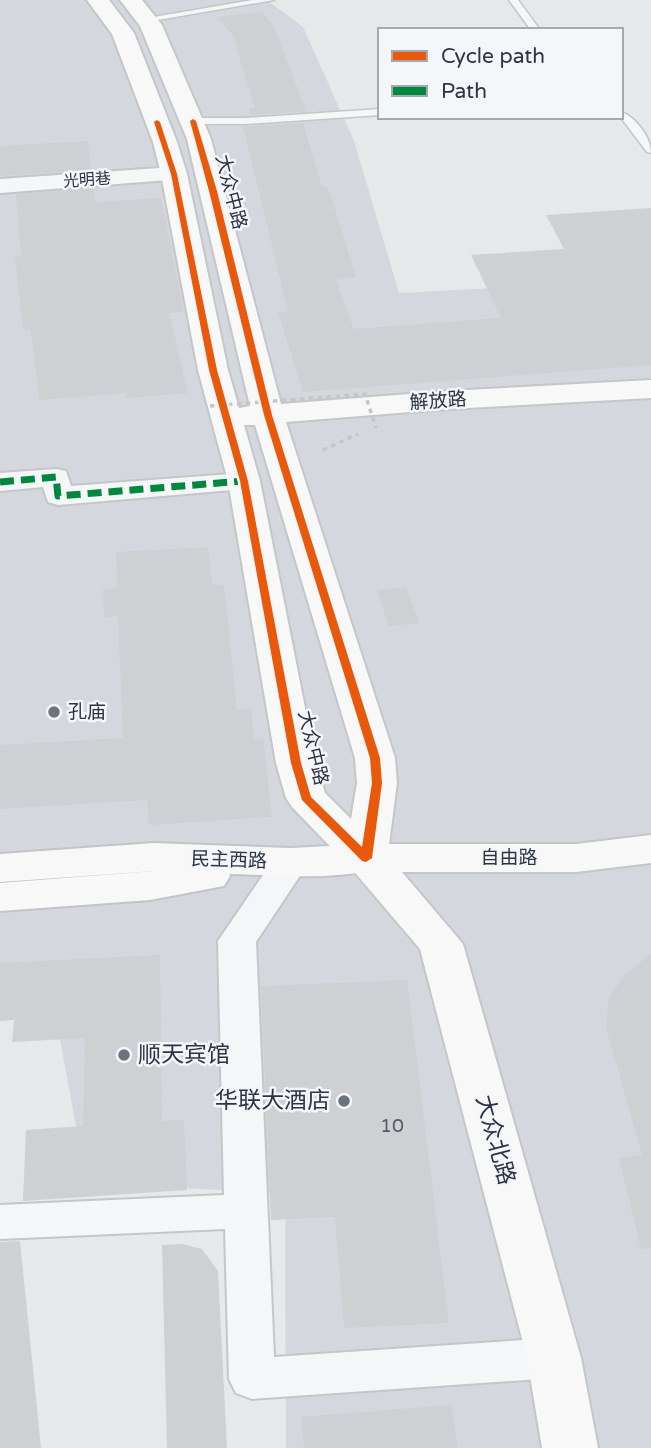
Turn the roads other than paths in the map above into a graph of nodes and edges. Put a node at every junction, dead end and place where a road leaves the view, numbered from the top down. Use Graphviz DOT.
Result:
graph roads {
  1 [pos="98,0"];
  2 [pos="131,0"];
  3 [pos="270,0"];
  4 [pos="513,0"];
  5 [pos="146,19"];
  6 [pos="534,28"];
  7 [pos="378,112"];
  8 [pos="623,116"];
  9 [pos="192,121"];
  10 [pos="651,150"];
  11 [pos="174,174"];
  12 [pos="0,186"];
  13 [pos="651,389"];
  14 [pos="217,412"];
  15 [pos="268,415"];
  16 [pos="244,481"];
  17 [pos="0,482"];
  18 [pos="651,849"];
  19 [pos="366,858"];
  20 [pos="291,862"];
  21 [pos="0,868"];
  22 [pos="0,897"];
  23 [pos="247,1211"];
  24 [pos="0,1223"];
  25 [pos="554,1358"];
  26 [pos="570,1448"];
  1 -- 11 [label="main road, 大众中路"];
  2 -- 5 [label="main road, 大众中路"];
  3 -- 5 [label="lane"];
  4 -- 6 [label="lane"];
  5 -- 9 [label="main road, 大众中路"];
  7 -- 9 [label="lane"];
  8 -- 10 [label="lane"];
  9 -- 15 [label="main road, 大众中路"];
  11 -- 12 [label="street, 光明巷"];
  11 -- 14 [label="main road, 大众中路"];
  13 -- 15 [label="main road, 解放路"];
  14 -- 15 [label="main road, 解放路"];
  14 -- 16 [label="main road, 大众中路"];
  15 -- 19 [label="main road, 大众中路"];
  16 -- 17 [label="street"];
  16 -- 19 [label="main road, 大众中路"];
  18 -- 19 [label="main road, 自由路"];
  19 -- 20 [label="main road, 自由路"];
  19 -- 25 [label="main road, 大众北路"];
  20 -- 21 [label="main road, 民主西路"];
  20 -- 22 [label="main road, 民主西路"];
  20 -- 23 [label="street"];
  23 -- 24 [label="street"];
  23 -- 25 [label="street"];
  25 -- 26 [label="main road, 大众北路"];
}
